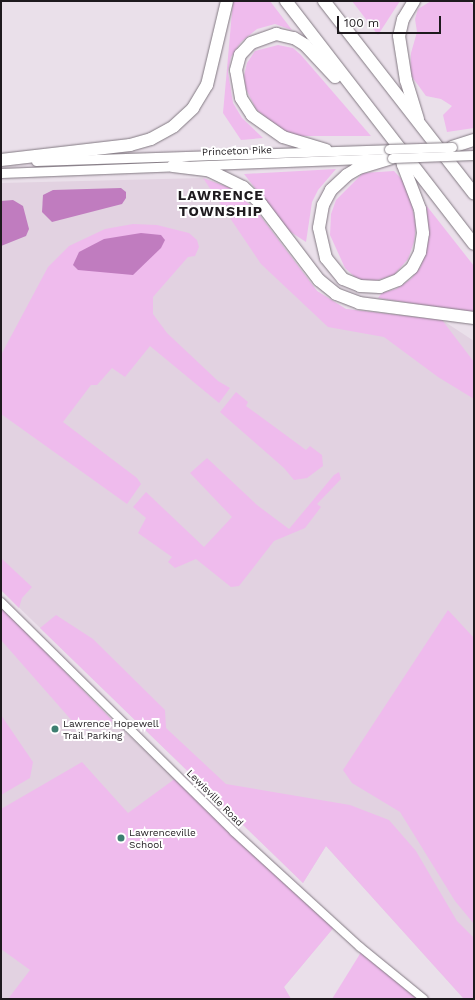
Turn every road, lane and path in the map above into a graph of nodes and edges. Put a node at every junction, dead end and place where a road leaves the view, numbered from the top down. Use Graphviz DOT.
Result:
graph roads {
  1 [pos="227,1"];
  2 [pos="286,1"];
  3 [pos="324,1"];
  4 [pos="414,1"];
  5 [pos="354,89"];
  6 [pos="419,122"];
  7 [pos="474,140"];
  8 [pos="398,145"];
  9 [pos="452,147"];
  10 [pos="474,147"];
  11 [pos="326,150"];
  12 [pos="474,156"];
  13 [pos="392,158"];
  14 [pos="355,159"];
  15 [pos="1,160"];
  16 [pos="173,166"];
  17 [pos="1,173"];
  18 [pos="474,194"];
  19 [pos="474,244"];
  20 [pos="474,318"];
  21 [pos="1,602"];
  22 [pos="424,999"];
  1 -- 15 [label="highway"];
  2 -- 5 [label="highway"];
  3 -- 6 [label="highway"];
  4 -- 6 [label="highway"];
  5 -- 8 [label="highway"];
  5 -- 11 [label="highway"];
  6 -- 18 [label="highway"];
  7 -- 9 [label="highway"];
  8 -- 14 [label="highway"];
  8 -- 19 [label="highway"];
  9 -- 10 [label="main road, Princeton Pike"];
  9 -- 14 [label="main road, Princeton Pike, bridge"];
  11 -- 14 [label="main road, Princeton Pike"];
  11 -- 15 [label="main road, Princeton Pike"];
  12 -- 13 [label="main road, bridge"];
  13 -- 14 [label="highway"];
  14 -- 16 [label="main road, Princeton Pike"];
  16 -- 17 [label="main road, Princeton Pike"];
  16 -- 20 [label="highway"];
  21 -- 22 [label="street, Lewisville Road"];
}
